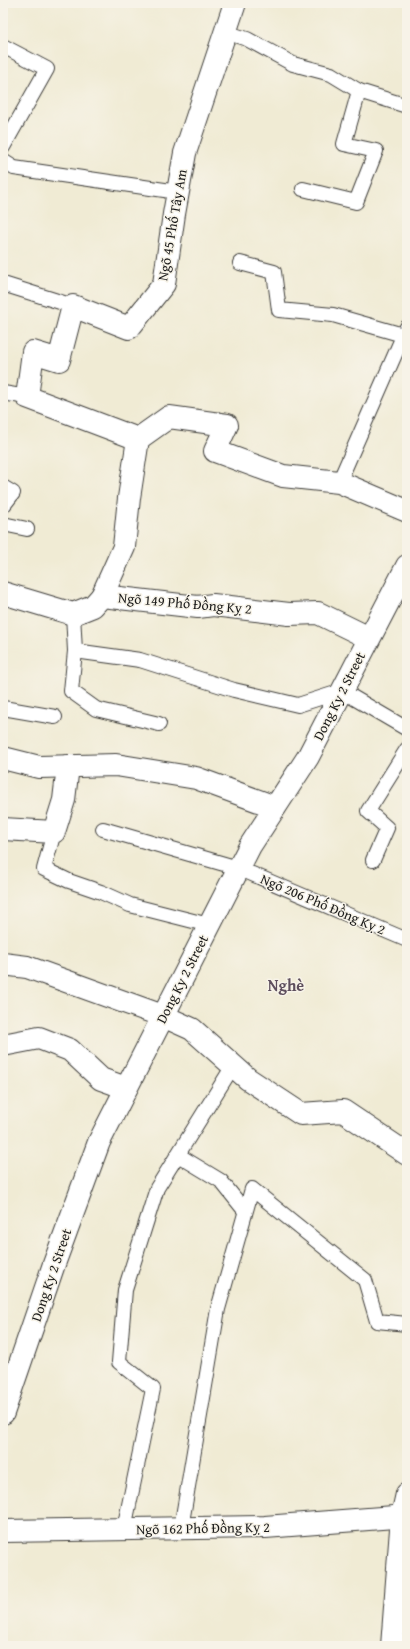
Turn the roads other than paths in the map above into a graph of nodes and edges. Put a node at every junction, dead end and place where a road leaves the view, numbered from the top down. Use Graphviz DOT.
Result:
graph roads {
  1 [pos="235,3"];
  2 [pos="226,32"];
  3 [pos="3,46"];
  4 [pos="359,91"];
  5 [pos="407,106"];
  6 [pos="3,147"];
  7 [pos="3,161"];
  8 [pos="303,190"];
  9 [pos="178,192"];
  10 [pos="240,263"];
  11 [pos="3,284"];
  12 [pos="73,306"];
  13 [pos="405,331"];
  14 [pos="3,393"];
  15 [pos="27,397"];
  16 [pos="138,439"];
  17 [pos="339,482"];
  18 [pos="3,487"];
  19 [pos="3,506"];
  20 [pos="407,511"];
  21 [pos="3,524"];
  22 [pos="27,529"];
  23 [pos="407,566"];
  24 [pos="3,593"];
  25 [pos="102,596"];
  26 [pos="73,614"];
  27 [pos="369,638"];
  28 [pos="75,651"];
  29 [pos="342,691"];
  30 [pos="3,708"];
  31 [pos="55,717"];
  32 [pos="159,724"];
  33 [pos="407,729"];
  34 [pos="407,750"];
  35 [pos="3,758"];
  36 [pos="68,766"];
  37 [pos="275,807"];
  38 [pos="3,829"];
  39 [pos="103,829"];
  40 [pos="54,832"];
  41 [pos="373,860"];
  42 [pos="238,868"];
  43 [pos="209,925"];
  44 [pos="407,940"];
  45 [pos="3,964"];
  46 [pos="163,1016"];
  47 [pos="3,1045"];
  48 [pos="233,1066"];
  49 [pos="126,1088"];
  50 [pos="178,1154"];
  51 [pos="407,1154"];
  52 [pos="246,1211"];
  53 [pos="407,1324"];
  54 [pos="3,1413"];
  55 [pos="407,1494"];
  56 [pos="404,1516"];
  57 [pos="181,1528"];
  58 [pos="124,1529"];
  59 [pos="3,1531"];
  60 [pos="402,1583"];
  61 [pos="392,1646"];
  1 -- 2 [label="street, Ngõ 45 Phố Tây Am"];
  2 -- 4 [label="lane"];
  2 -- 9 [label="street, Ngõ 45 Phố Tây Am"];
  3 -- 6 [label="lane"];
  4 -- 5 [label="lane"];
  4 -- 8 [label="lane"];
  7 -- 9 [label="lane"];
  9 -- 12 [label="street, Ngõ 45 Phố Tây Am"];
  10 -- 13 [label="lane"];
  11 -- 12 [label="lane"];
  12 -- 15 [label="street"];
  13 -- 17 [label="lane"];
  14 -- 15 [label="lane"];
  15 -- 16 [label="street"];
  16 -- 17 [label="street"];
  16 -- 25 [label="street"];
  17 -- 20 [label="street"];
  18 -- 19 [label="lane"];
  21 -- 22 [label="lane"];
  23 -- 27 [label="street, Dong Ky 2 Street"];
  24 -- 26 [label="street"];
  25 -- 26 [label="street, Ngõ 149 Phố Đồng Kỵ 2"];
  25 -- 27 [label="street, Ngõ 149 Phố Đồng Kỵ 2"];
  26 -- 28 [label="lane"];
  27 -- 29 [label="street, Dong Ky 2 Street"];
  28 -- 29 [label="lane"];
  28 -- 32 [label="lane"];
  29 -- 33 [label="lane"];
  29 -- 37 [label="street, Dong Ky 2 Street"];
  30 -- 31 [label="lane"];
  34 -- 41 [label="lane"];
  35 -- 36 [label="street"];
  36 -- 37 [label="street"];
  36 -- 40 [label="street"];
  37 -- 42 [label="street, Dong Ky 2 Street"];
  38 -- 40 [label="street"];
  39 -- 42 [label="lane, Ngõ 206 Phố Đồng Kỵ 2"];
  40 -- 43 [label="lane"];
  42 -- 43 [label="street, Dong Ky 2 Street"];
  42 -- 44 [label="lane, Ngõ 206 Phố Đồng Kỵ 2"];
  43 -- 46 [label="street, Dong Ky 2 Street"];
  45 -- 46 [label="street"];
  46 -- 48 [label="street"];
  46 -- 49 [label="street, Dong Ky 2 Street"];
  47 -- 49 [label="street"];
  48 -- 50 [label="lane"];
  48 -- 51 [label="street"];
  49 -- 54 [label="street, Dong Ky 2 Street"];
  50 -- 52 [label="lane"];
  50 -- 58 [label="lane"];
  52 -- 53 [label="lane"];
  52 -- 57 [label="lane"];
  55 -- 56 [label="street"];
  56 -- 57 [label="street, Ngõ 162 Phố Đồng Kỵ 2"];
  56 -- 60 [label="street"];
  57 -- 58 [label="street, Ngõ 162 Phố Đồng Kỵ 2"];
  58 -- 59 [label="street, Ngõ 162 Phố Đồng Kỵ 2"];
  60 -- 61 [label="street"];
}
